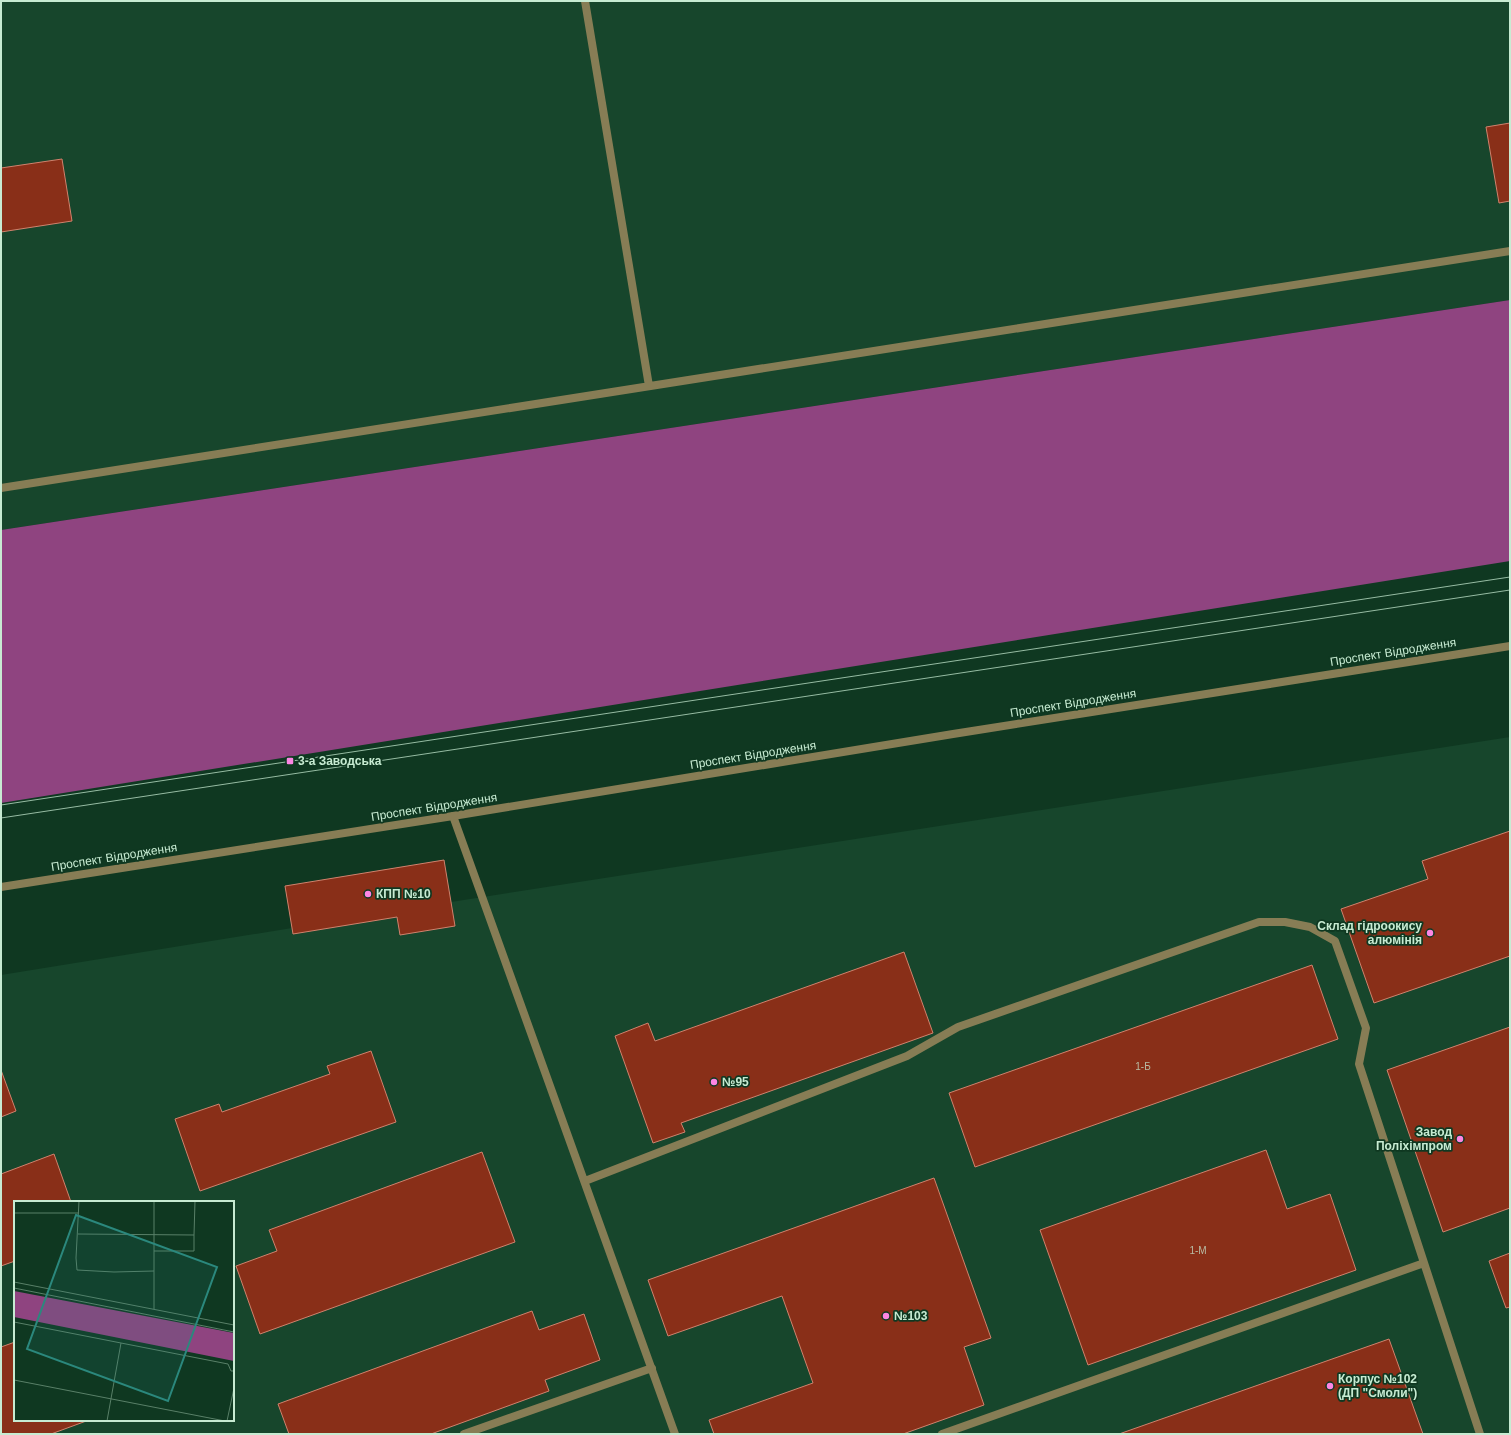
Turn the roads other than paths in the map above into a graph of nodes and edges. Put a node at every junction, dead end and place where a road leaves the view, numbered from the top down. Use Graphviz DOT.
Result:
graph roads {
  1 [pos="584,1"];
  2 [pos="1510,251"];
  3 [pos="650,386"];
  4 [pos="1,488"];
  5 [pos="1510,646"];
  6 [pos="453,816"];
  7 [pos="1,887"];
  8 [pos="584,1181"];
  9 [pos="1424,1263"];
  10 [pos="652,1368"];
  11 [pos="464,1434"];
  12 [pos="675,1434"];
  13 [pos="942,1434"];
  14 [pos="1480,1434"];
  1 -- 3 [label="street"];
  2 -- 3 [label="street"];
  3 -- 4 [label="street"];
  5 -- 6 [label="street, Проспект Відродження"];
  6 -- 7 [label="street, Проспект Відродження"];
  6 -- 8 [label="street"];
  8 -- 9 [label="street"];
  8 -- 10 [label="street"];
  9 -- 13 [label="street"];
  9 -- 14 [label="street"];
  10 -- 11 [label="street"];
  10 -- 12 [label="street"];
}
